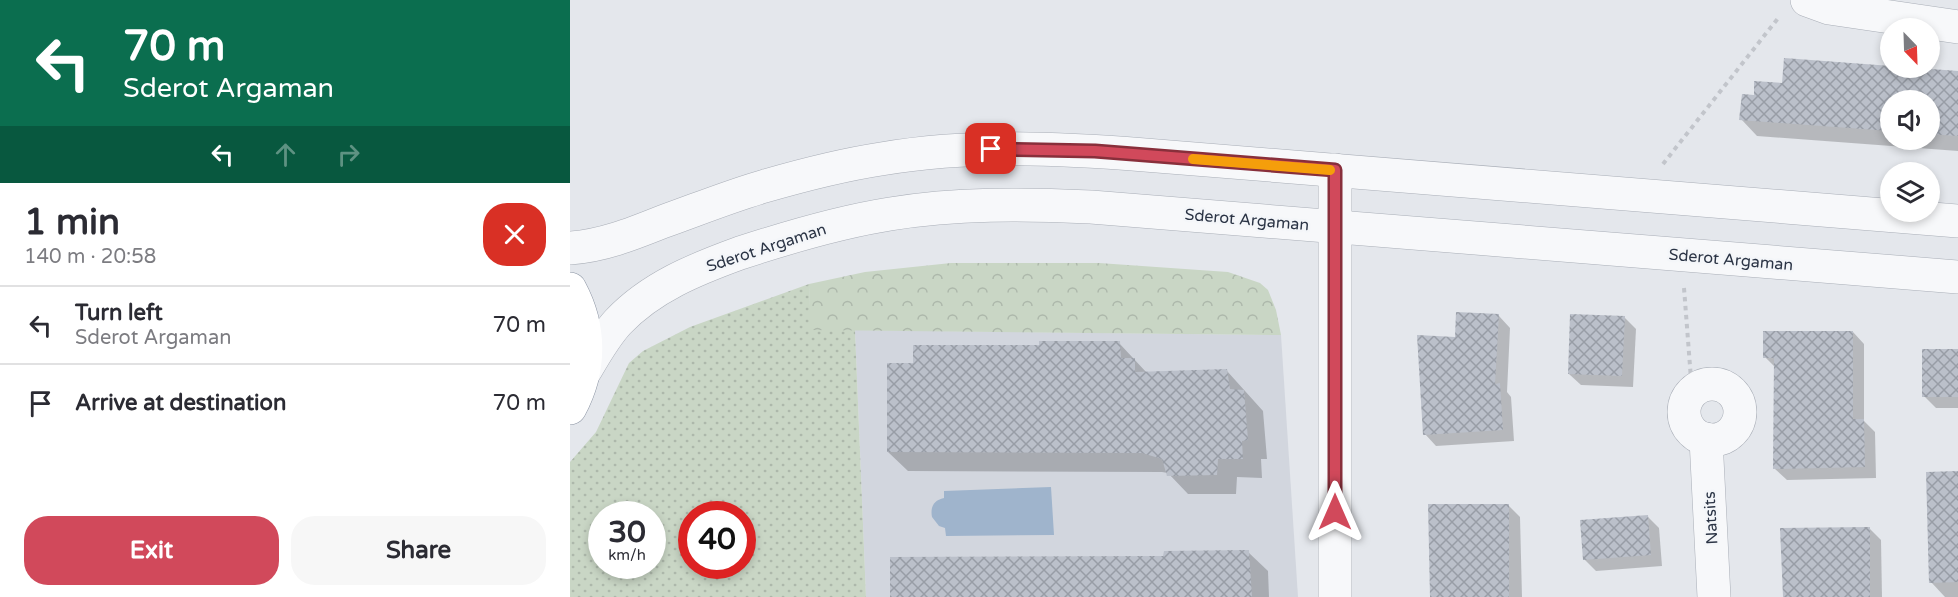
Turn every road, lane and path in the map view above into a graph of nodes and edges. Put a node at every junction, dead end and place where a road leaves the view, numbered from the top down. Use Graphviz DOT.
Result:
graph roads {
  1 [pos="1796,5"];
  2 [pos="1958,27"];
  3 [pos="1335,170"];
  4 [pos="1638,195"];
  5 [pos="1958,221"];
  6 [pos="1334,226"];
  7 [pos="570,248"];
  8 [pos="1683,255"];
  9 [pos="1958,277"];
  10 [pos="570,289"];
  11 [pos="585,371"];
  12 [pos="1692,392"];
  13 [pos="570,408"];
  14 [pos="1706,439"];
  15 [pos="1335,597"];
  16 [pos="1714,597"];
  1 -- 2 [label="street"];
  1 -- 4 [label="path"];
  3 -- 4 [label="street"];
  3 -- 6 [label="street"];
  3 -- 7 [label="street"];
  4 -- 5 [label="street"];
  6 -- 8 [label="street, Sderot Argaman"];
  6 -- 11 [label="street, Sderot Argaman"];
  6 -- 15 [label="street"];
  8 -- 9 [label="street, Sderot Argaman"];
  8 -- 12 [label="path"];
  10 -- 11 [label="highway"];
  11 -- 13 [label="highway"];
  12 -- 14 [label="street"];
  12 -- 14 [label="street"];
  14 -- 16 [label="street, Natsits"];
}
